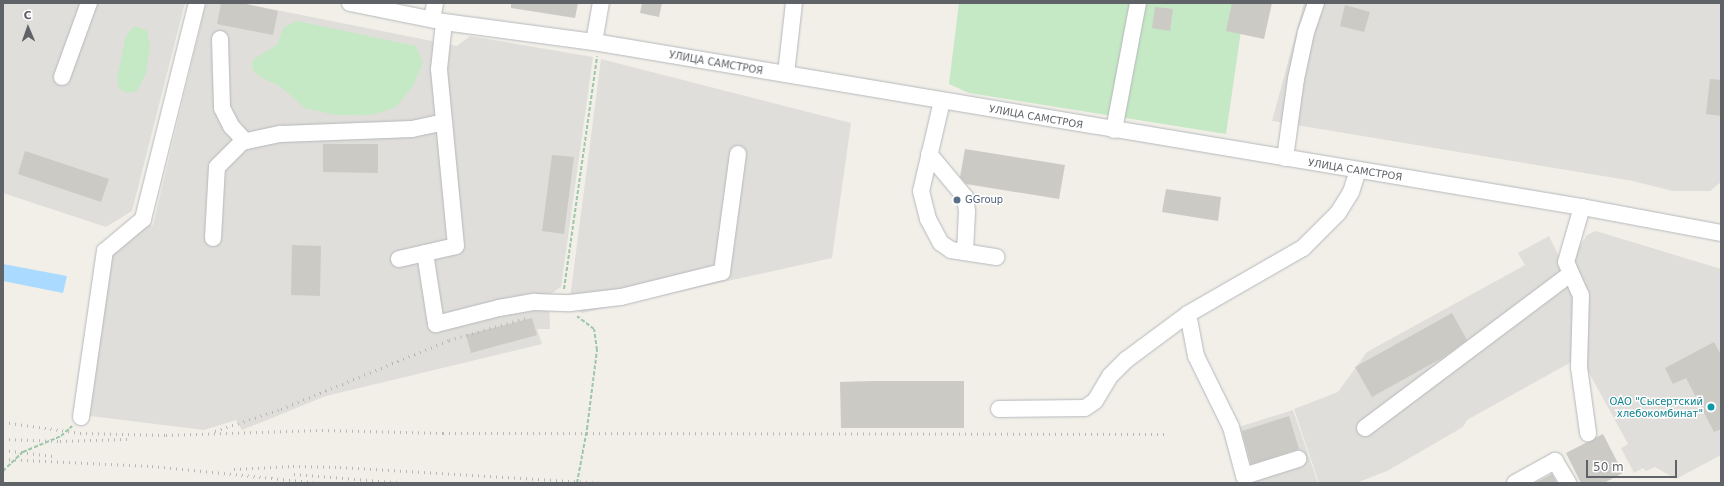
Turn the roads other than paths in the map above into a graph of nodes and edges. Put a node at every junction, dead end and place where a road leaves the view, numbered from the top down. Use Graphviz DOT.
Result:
graph roads {
  1 [pos="89,3"];
  2 [pos="196,3"];
  3 [pos="350,3"];
  4 [pos="435,3"];
  5 [pos="601,3"];
  6 [pos="794,3"];
  7 [pos="1138,3"];
  8 [pos="1316,3"];
  9 [pos="438,21"];
  10 [pos="220,39"];
  11 [pos="596,46"];
  12 [pos="786,74"];
  13 [pos="62,77"];
  14 [pos="942,101"];
  15 [pos="444,122"];
  16 [pos="1114,130"];
  17 [pos="245,141"];
  18 [pos="738,154"];
  19 [pos="930,154"];
  20 [pos="1285,158"];
  21 [pos="1358,170"];
  22 [pos="1582,207"];
  23 [pos="1721,233"];
  24 [pos="213,238"];
  25 [pos="965,252"];
  26 [pos="425,253"];
  27 [pos="996,257"];
  28 [pos="399,259"];
  29 [pos="1570,274"];
  30 [pos="1188,314"];
  31 [pos="999,409"];
  32 [pos="82,417"];
  33 [pos="1365,428"];
  34 [pos="1588,433"];
  35 [pos="1298,459"];
  36 [pos="1515,483"];
  37 [pos="1568,483"];
  1 -- 13 [label="street"];
  2 -- 32 [label="street"];
  3 -- 9 [label="street, УЛИЦА САМСТРОЯ"];
  4 -- 9 [label="street"];
  5 -- 11 [label="street"];
  6 -- 12 [label="street"];
  7 -- 16 [label="street"];
  8 -- 20 [label="street"];
  9 -- 11 [label="street, УЛИЦА САМСТРОЯ"];
  9 -- 15 [label="street"];
  10 -- 17 [label="street"];
  11 -- 12 [label="street, УЛИЦА САМСТРОЯ"];
  12 -- 14 [label="street, УЛИЦА САМСТРОЯ"];
  14 -- 16 [label="street, УЛИЦА САМСТРОЯ"];
  14 -- 19 [label="street"];
  15 -- 17 [label="street"];
  15 -- 26 [label="street"];
  16 -- 20 [label="street, УЛИЦА САМСТРОЯ"];
  17 -- 24 [label="street"];
  18 -- 26 [label="street"];
  19 -- 25 [label="street"];
  19 -- 25 [label="street"];
  20 -- 21 [label="street, УЛИЦА САМСТРОЯ"];
  21 -- 22 [label="street, УЛИЦА САМСТРОЯ"];
  21 -- 30 [label="street"];
  22 -- 23 [label="street, УЛИЦА САМСТРОЯ"];
  22 -- 29 [label="street"];
  25 -- 27 [label="street"];
  26 -- 28 [label="street"];
  29 -- 33 [label="street"];
  29 -- 34 [label="street"];
  30 -- 31 [label="street"];
  30 -- 35 [label="street"];
  36 -- 37 [label="street"];
}
